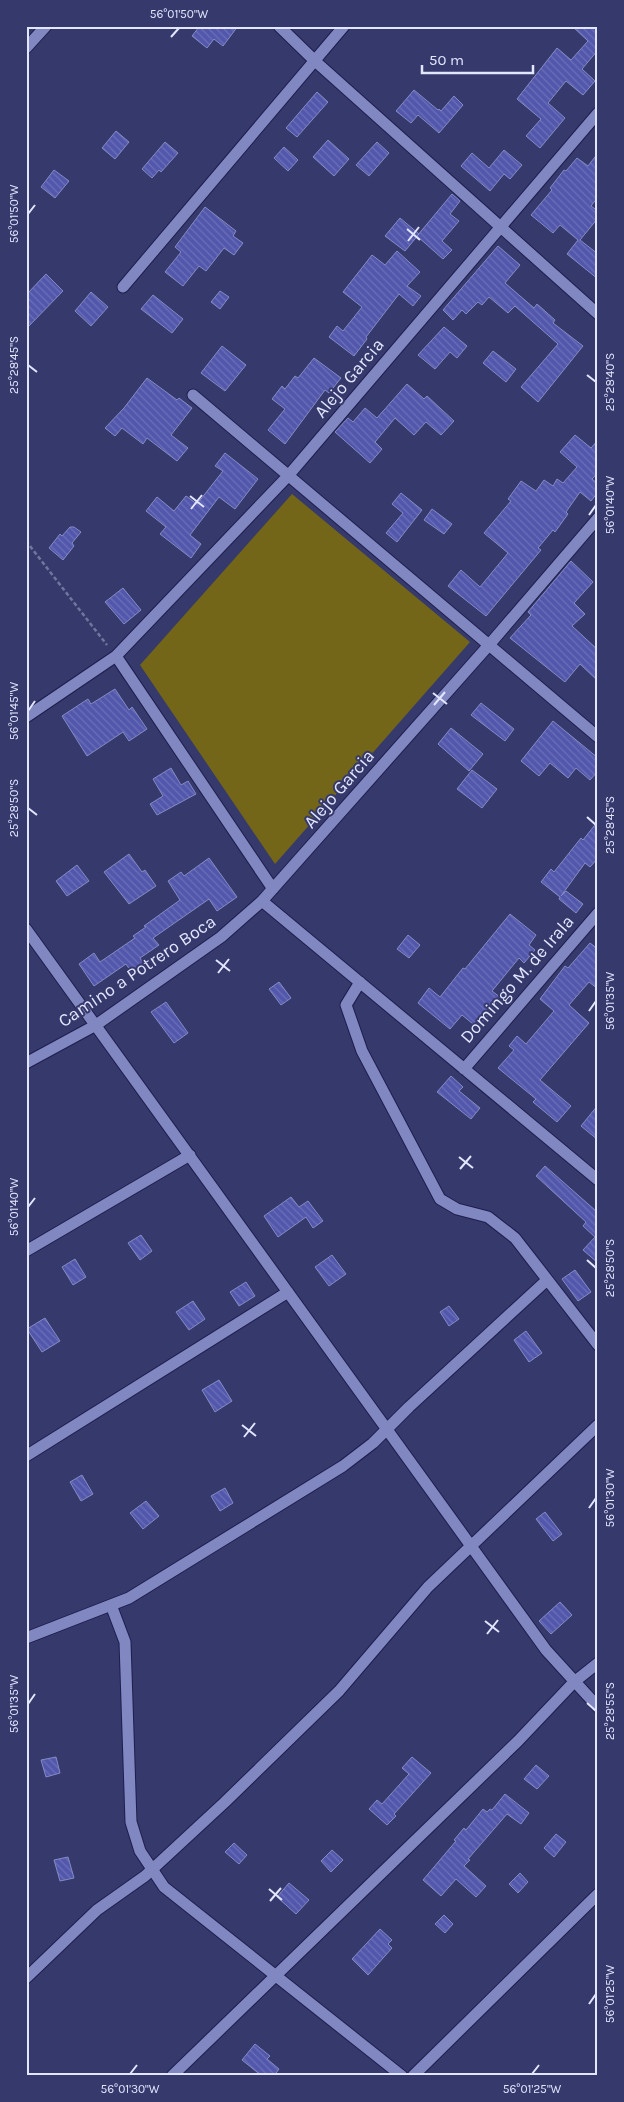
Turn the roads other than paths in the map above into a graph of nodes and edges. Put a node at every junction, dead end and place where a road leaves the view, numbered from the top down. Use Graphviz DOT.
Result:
graph roads {
  1 [pos="46,26"];
  2 [pos="279,26"];
  3 [pos="344,26"];
  4 [pos="26,48"];
  5 [pos="315,61"];
  6 [pos="598,113"];
  7 [pos="500,228"];
  8 [pos="123,287"];
  9 [pos="598,314"];
  10 [pos="193,394"];
  11 [pos="288,476"];
  12 [pos="598,518"];
  13 [pos="489,645"];
  14 [pos="116,656"];
  15 [pos="26,717"];
  16 [pos="598,737"];
  17 [pos="273,889"];
  18 [pos="262,901"];
  19 [pos="598,912"];
  20 [pos="26,929"];
  21 [pos="360,982"];
  22 [pos="96,1024"];
  23 [pos="26,1063"];
  24 [pos="464,1069"];
  25 [pos="190,1155"];
  26 [pos="598,1180"];
  27 [pos="26,1251"];
  28 [pos="547,1280"];
  29 [pos="288,1292"];
  30 [pos="598,1345"];
  31 [pos="598,1425"];
  32 [pos="387,1429"];
  33 [pos="26,1456"];
  34 [pos="471,1546"];
  35 [pos="111,1605"];
  36 [pos="26,1638"];
  37 [pos="598,1663"];
  38 [pos="574,1682"];
  39 [pos="598,1707"];
  40 [pos="152,1870"];
  41 [pos="598,1894"];
  42 [pos="276,1976"];
  43 [pos="26,1978"];
  44 [pos="172,2076"];
  45 [pos="402,2076"];
  46 [pos="414,2076"];
  1 -- 4 [label="street"];
  2 -- 5 [label="street"];
  3 -- 5 [label="street"];
  5 -- 7 [label="street"];
  5 -- 8 [label="street"];
  6 -- 7 [label="street, Alejo Garcia"];
  7 -- 9 [label="street"];
  7 -- 11 [label="street, Alejo Garcia"];
  10 -- 11 [label="street"];
  11 -- 13 [label="street"];
  11 -- 14 [label="street, Alejo Garcia"];
  12 -- 13 [label="street, Alejo Garcia"];
  13 -- 16 [label="street"];
  13 -- 17 [label="street, Alejo Garcia"];
  14 -- 15 [label="street, Alejo Garcia"];
  14 -- 17 [label="street"];
  17 -- 18 [label="street, Alejo Garcia"];
  18 -- 21 [label="street"];
  18 -- 22 [label="street, Camino a Potrero Boca"];
  19 -- 24 [label="street, Domingo M. de Irala"];
  20 -- 22 [label="street"];
  21 -- 24 [label="street"];
  21 -- 28 [label="street"];
  22 -- 23 [label="street, Camino a Potrero Boca"];
  22 -- 25 [label="street"];
  24 -- 26 [label="street"];
  25 -- 27 [label="street"];
  25 -- 29 [label="street"];
  28 -- 30 [label="street"];
  28 -- 32 [label="street"];
  29 -- 32 [label="street"];
  29 -- 33 [label="street"];
  31 -- 34 [label="street"];
  32 -- 34 [label="street"];
  32 -- 35 [label="street"];
  34 -- 38 [label="street"];
  34 -- 40 [label="street"];
  35 -- 36 [label="street"];
  35 -- 40 [label="street"];
  37 -- 38 [label="street"];
  38 -- 39 [label="street"];
  38 -- 42 [label="street"];
  40 -- 42 [label="street"];
  40 -- 43 [label="street"];
  41 -- 46 [label="street"];
  42 -- 44 [label="street"];
  42 -- 45 [label="street"];
}
